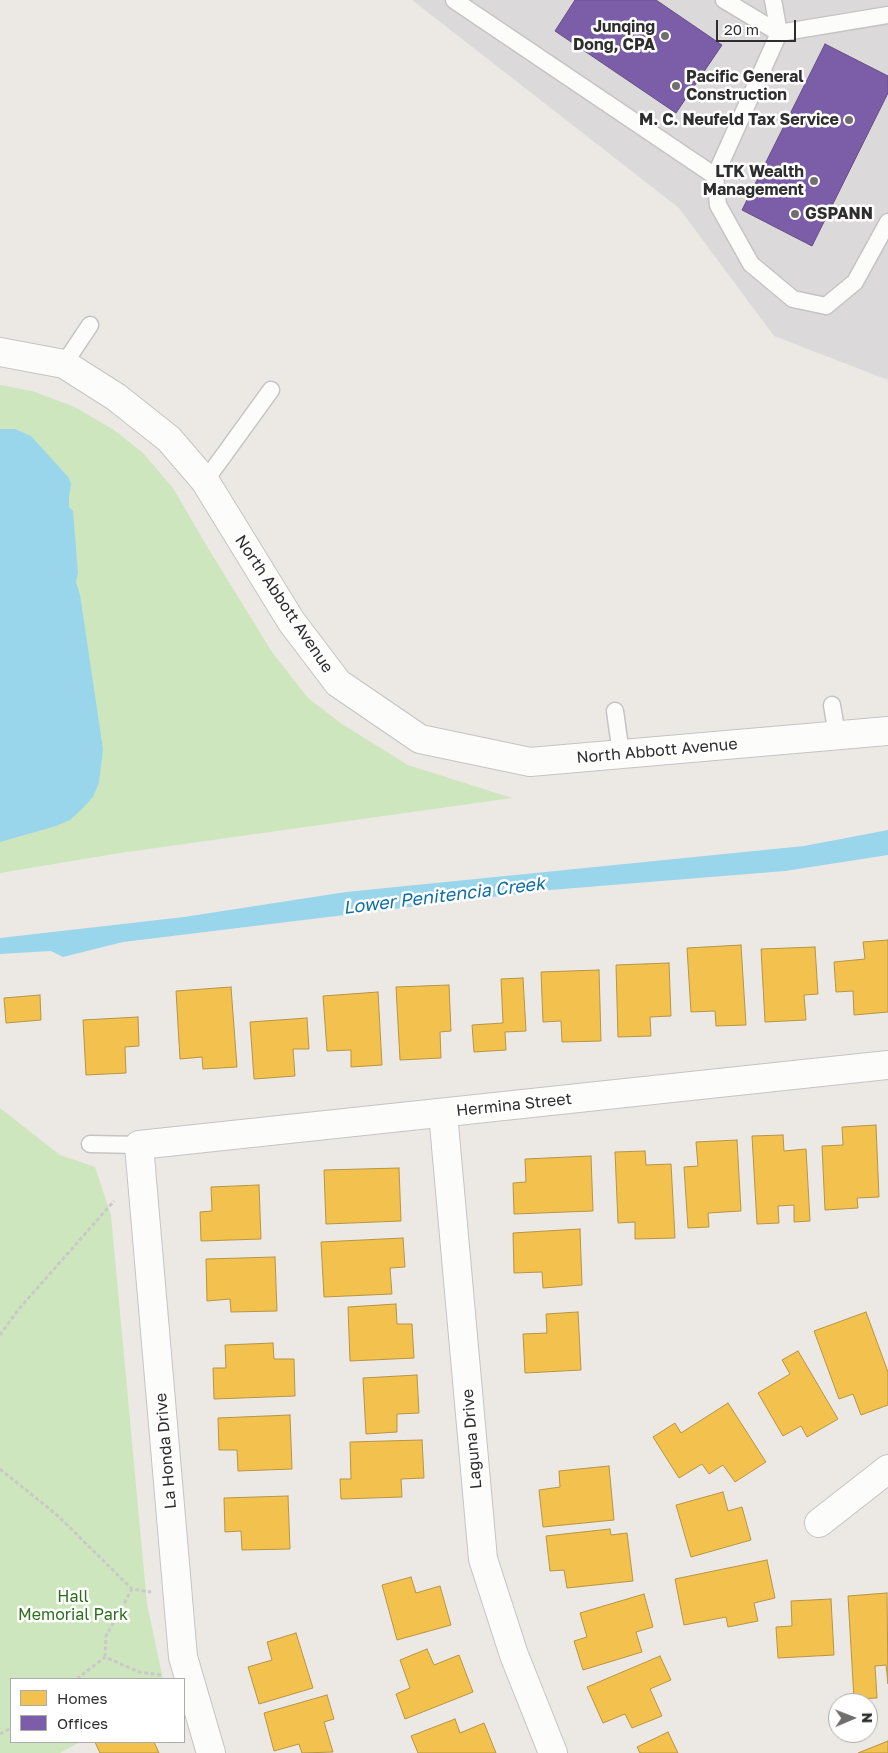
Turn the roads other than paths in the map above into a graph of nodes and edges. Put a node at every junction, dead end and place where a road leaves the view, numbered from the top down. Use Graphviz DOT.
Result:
graph roads {
  1 [pos="454,0"];
  2 [pos="724,0"];
  3 [pos="773,0"];
  4 [pos="888,15"];
  5 [pos="779,33"];
  6 [pos="715,176"];
  7 [pos="888,222"];
  8 [pos="90,325"];
  9 [pos="0,352"];
  10 [pos="64,364"];
  11 [pos="270,390"];
  12 [pos="205,481"];
  13 [pos="832,705"];
  14 [pos="615,711"];
  15 [pos="888,731"];
  16 [pos="837,736"];
  17 [pos="621,754"];
  18 [pos="888,1065"];
  19 [pos="443,1112"];
  20 [pos="90,1144"];
  21 [pos="140,1145"];
  22 [pos="888,1469"];
  23 [pos="819,1523"];
  24 [pos="211,1753"];
  25 [pos="553,1753"];
  1 -- 6 [label="lane"];
  2 -- 5 [label="lane"];
  3 -- 5 [label="lane"];
  4 -- 5 [label="lane"];
  5 -- 6 [label="lane"];
  6 -- 7 [label="lane"];
  8 -- 10 [label="lane"];
  9 -- 10 [label="street, North Abbott Avenue"];
  10 -- 12 [label="street, North Abbott Avenue"];
  11 -- 12 [label="lane"];
  12 -- 17 [label="street, North Abbott Avenue"];
  13 -- 16 [label="lane"];
  14 -- 17 [label="lane"];
  15 -- 16 [label="street, North Abbott Avenue"];
  16 -- 17 [label="street, North Abbott Avenue"];
  18 -- 19 [label="street, Hermina Street"];
  19 -- 21 [label="street, Hermina Street"];
  19 -- 25 [label="street, Laguna Drive"];
  20 -- 21 [label="lane"];
  21 -- 24 [label="street, La Honda Drive"];
  22 -- 23 [label="street"];
}
